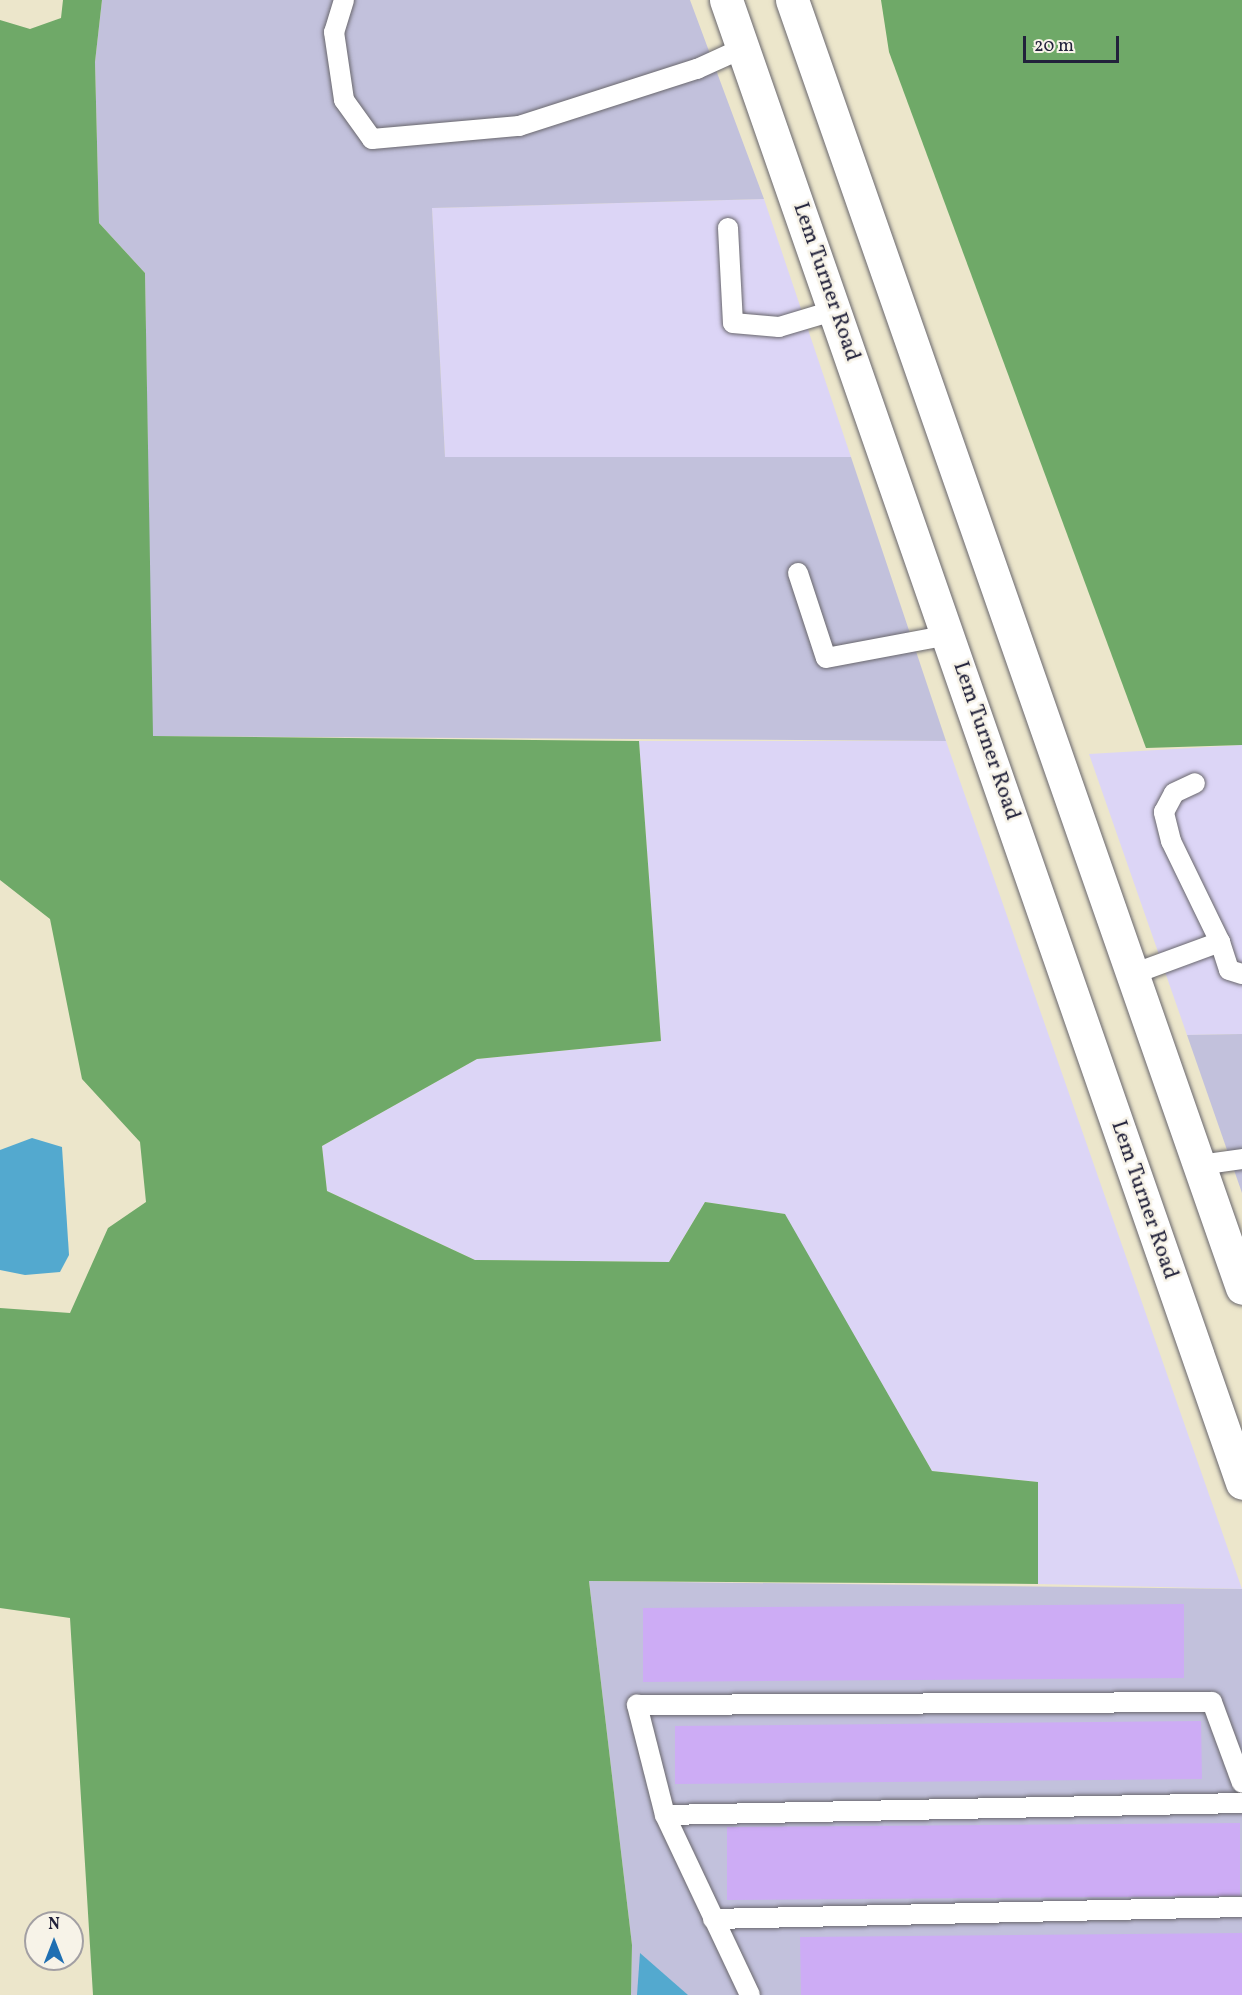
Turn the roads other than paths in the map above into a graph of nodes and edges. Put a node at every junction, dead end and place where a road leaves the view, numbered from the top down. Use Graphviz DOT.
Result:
graph roads {
  1 [pos="344,0"];
  2 [pos="726,0"];
  3 [pos="792,0"];
  4 [pos="743,48"];
  5 [pos="728,228"];
  6 [pos="836,310"];
  7 [pos="798,573"];
  8 [pos="949,635"];
  9 [pos="1195,783"];
  10 [pos="1220,942"];
  11 [pos="1133,974"];
  12 [pos="1242,974"];
  13 [pos="1242,1159"];
  14 [pos="1200,1165"];
  15 [pos="1242,1288"];
  16 [pos="1242,1483"];
  17 [pos="1242,1783"];
  18 [pos="1242,1803"];
  19 [pos="665,1815"];
  20 [pos="1242,1907"];
  21 [pos="713,1919"];
  22 [pos="750,1995"];
  1 -- 4 [label="lane"];
  2 -- 4 [label="main road, Lem Turner Road"];
  3 -- 11 [label="main road"];
  4 -- 6 [label="main road, Lem Turner Road"];
  5 -- 6 [label="lane"];
  6 -- 8 [label="main road, Lem Turner Road"];
  7 -- 8 [label="lane"];
  8 -- 16 [label="main road, Lem Turner Road"];
  9 -- 10 [label="lane"];
  10 -- 11 [label="lane"];
  10 -- 12 [label="lane"];
  11 -- 14 [label="main road"];
  13 -- 14 [label="lane"];
  14 -- 15 [label="main road"];
  17 -- 19 [label="lane"];
  18 -- 19 [label="lane"];
  19 -- 21 [label="lane"];
  20 -- 21 [label="lane"];
  21 -- 22 [label="lane"];
}
